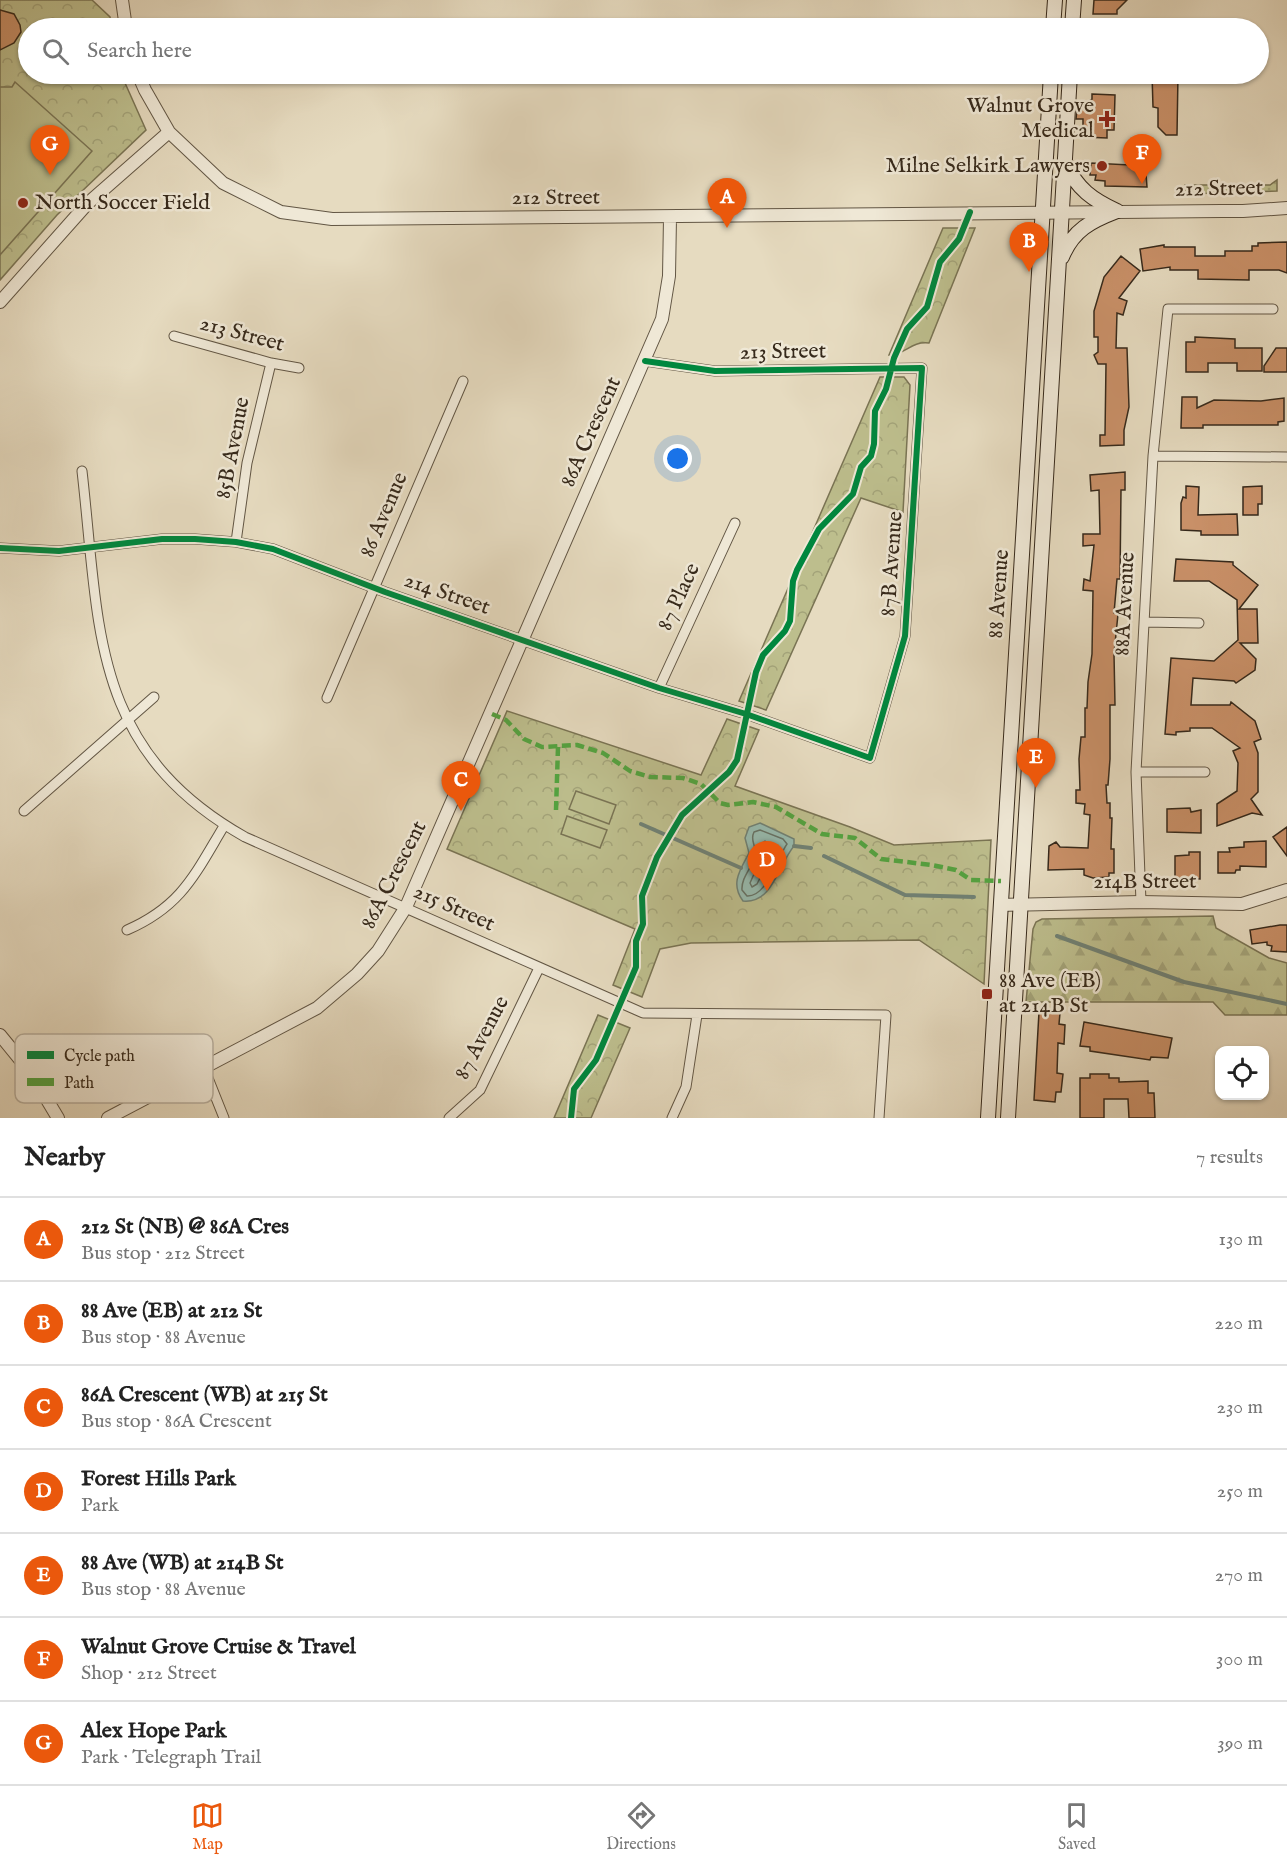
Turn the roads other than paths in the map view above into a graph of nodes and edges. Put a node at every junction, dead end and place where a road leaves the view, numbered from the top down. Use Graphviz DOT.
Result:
graph roads {
  1 [pos="122,0"];
  2 [pos="1055,0"];
  3 [pos="1074,0"];
  4 [pos="125,18"];
  5 [pos="1054,18"];
  6 [pos="1073,18"];
  7 [pos="142,84"];
  8 [pos="1051,84"];
  9 [pos="1069,84"];
  10 [pos="169,132"];
  11 [pos="1065,162"];
  12 [pos="1287,208"];
  13 [pos="1045,212"];
  14 [pos="1062,212"];
  15 [pos="1117,212"];
  16 [pos="670,219"];
  17 [pos="1059,267"];
  18 [pos="0,302"];
  19 [pos="1273,309"];
  20 [pos="174,336"];
  21 [pos="645,361"];
  22 [pos="271,363"];
  23 [pos="299,368"];
  24 [pos="922,368"];
  25 [pos="463,381"];
  26 [pos="1153,456"];
  27 [pos="1287,457"];
  28 [pos="82,471"];
  29 [pos="735,523"];
  30 [pos="236,542"];
  31 [pos="0,548"];
  32 [pos="91,548"];
  33 [pos="374,588"];
  34 [pos="1144,622"];
  35 [pos="1199,623"];
  36 [pos="524,639"];
  37 [pos="659,688"];
  38 [pos="154,698"];
  39 [pos="327,698"];
  40 [pos="128,719"];
  41 [pos="870,758"];
  42 [pos="1136,772"];
  43 [pos="1205,772"];
  44 [pos="24,811"];
  45 [pos="225,826"];
  46 [pos="1287,890"];
  47 [pos="1141,902"];
  48 [pos="1000,904"];
  49 [pos="1021,904"];
  50 [pos="406,908"];
  51 [pos="127,930"];
  52 [pos="539,968"];
  53 [pos="697,1015"];
  54 [pos="0,1035"];
  55 [pos="15,1053"];
  56 [pos="213,1063"];
  57 [pos="213,1090"];
  58 [pos="49,1103"];
  59 [pos="137,1103"];
  60 [pos="58,1118"];
  61 [pos="108,1118"];
  62 [pos="224,1118"];
  63 [pos="449,1118"];
  64 [pos="672,1118"];
  65 [pos="879,1118"];
  66 [pos="988,1118"];
  67 [pos="1008,1118"];
  1 -- 4 [label="street"];
  2 -- 5 [label="main road"];
  3 -- 6 [label="main road"];
  7 -- 10 [label="street, 212 Street"];
  8 -- 13 [label="main road, 88 Avenue"];
  9 -- 11 [label="main road, 88 Avenue"];
  10 -- 16 [label="street, 212 Street"];
  10 -- 18 [label="street"];
  11 -- 14 [label="main road, 88 Avenue"];
  11 -- 15 [label="main road"];
  12 -- 15 [label="street, 212 Street"];
  13 -- 14 [label="street, 212 Street"];
  13 -- 16 [label="street, 212 Street"];
  13 -- 48 [label="main road, 88 Avenue"];
  14 -- 15 [label="street, 212 Street"];
  14 -- 17 [label="main road, 88 Avenue"];
  15 -- 17 [label="main road"];
  16 -- 21 [label="street, 86A Crescent"];
  17 -- 49 [label="main road, 88 Avenue"];
  19 -- 26 [label="street, 88A Avenue"];
  20 -- 22 [label="street, 213 Street"];
  21 -- 24 [label="street, 213 Street"];
  21 -- 36 [label="street, 86A Crescent"];
  22 -- 23 [label="street, 213 Street"];
  22 -- 30 [label="street, 85B Avenue"];
  24 -- 41 [label="street, 87B Avenue"];
  25 -- 33 [label="street, 86 Avenue"];
  26 -- 27 [label="street"];
  26 -- 34 [label="street, 88A Avenue"];
  28 -- 32 [label="street, 215 Street"];
  29 -- 37 [label="street, 87 Place"];
  30 -- 32 [label="street, 214 Street"];
  30 -- 33 [label="street, 214 Street"];
  31 -- 32 [label="street, 214 Street"];
  32 -- 40 [label="street, 215 Street"];
  33 -- 36 [label="street, 214 Street"];
  33 -- 39 [label="street, 86 Avenue"];
  34 -- 35 [label="street"];
  34 -- 42 [label="street, 88A Avenue"];
  36 -- 37 [label="street, 214 Street"];
  36 -- 50 [label="street, 86A Crescent"];
  37 -- 41 [label="street, 214 Street"];
  38 -- 40 [label="street"];
  40 -- 44 [label="street"];
  40 -- 45 [label="street, 215 Street"];
  42 -- 43 [label="street"];
  42 -- 47 [label="street, 88A Avenue"];
  45 -- 50 [label="street, 215 Street"];
  45 -- 51 [label="street"];
  46 -- 47 [label="street, 214B Street"];
  47 -- 49 [label="street, 214B Street"];
  48 -- 49 [label="street, 214B Street"];
  48 -- 66 [label="main road, 88 Avenue"];
  49 -- 67 [label="main road, 88 Avenue"];
  50 -- 52 [label="street, 215 Street"];
  50 -- 56 [label="street, 86A Crescent"];
  52 -- 53 [label="street, 215 Street"];
  52 -- 63 [label="street, 87 Avenue"];
  53 -- 64 [label="street"];
  53 -- 65 [label="street, 215 Street"];
  54 -- 55 [label="street"];
  57 -- 62 [label="street"];
  58 -- 60 [label="street"];
  59 -- 61 [label="street, 86A Crescent"];
}
